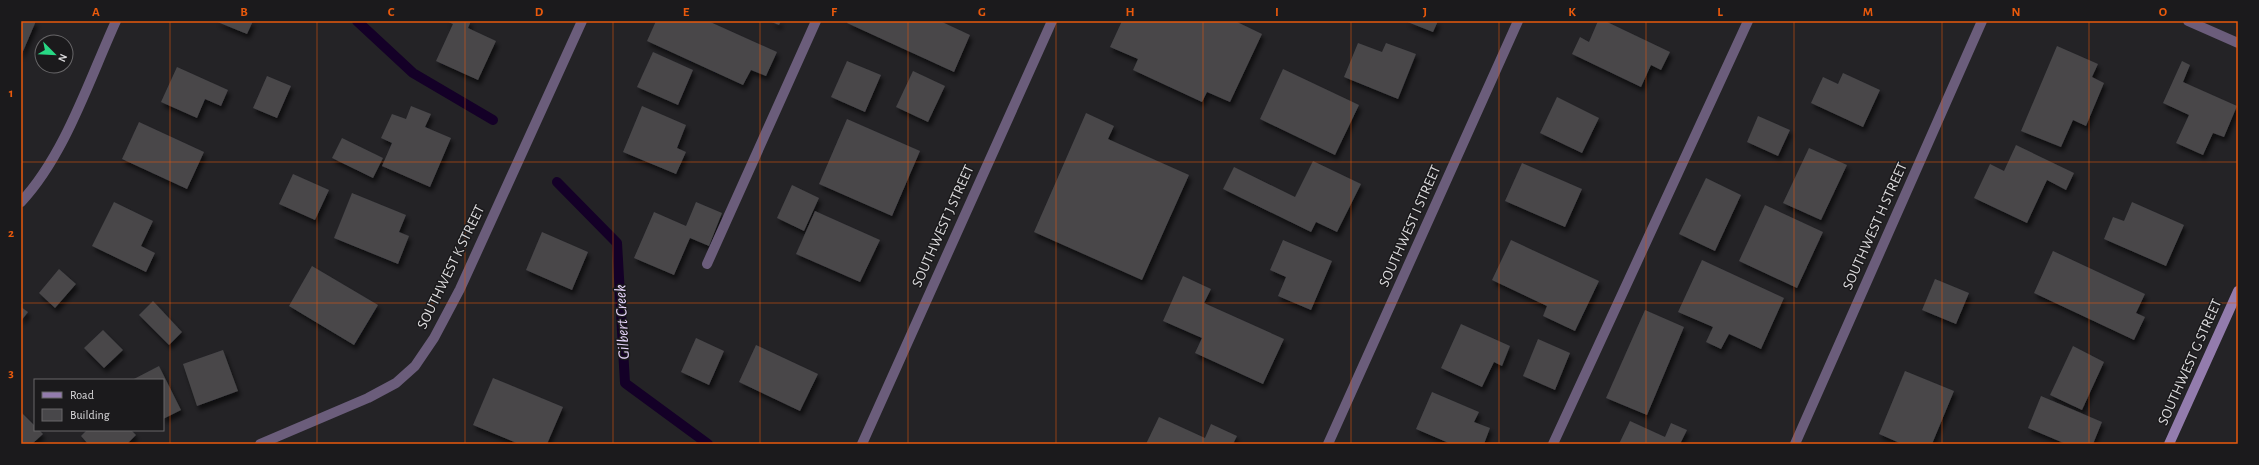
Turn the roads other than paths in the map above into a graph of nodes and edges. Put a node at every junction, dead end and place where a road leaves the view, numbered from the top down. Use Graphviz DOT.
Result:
graph roads {
  1 [pos="116,21"];
  2 [pos="582,21"];
  3 [pos="816,21"];
  4 [pos="1052,21"];
  5 [pos="1518,21"];
  6 [pos="1748,21"];
  7 [pos="1982,21"];
  8 [pos="2188,21"];
  9 [pos="2238,43"];
  10 [pos="21,202"];
  11 [pos="707,264"];
  12 [pos="2238,292"];
  13 [pos="260,444"];
  14 [pos="862,444"];
  15 [pos="1328,444"];
  16 [pos="1553,444"];
  17 [pos="1795,444"];
  18 [pos="2169,444"];
  1 -- 10 [label="street"];
  2 -- 13 [label="street, SOUTHWEST K STREET"];
  3 -- 11 [label="street"];
  4 -- 14 [label="street, SOUTHWEST J STREET"];
  5 -- 15 [label="street, SOUTHWEST I STREET"];
  6 -- 16 [label="street"];
  7 -- 17 [label="street, SOUTHWEST H STREET"];
  8 -- 9 [label="street"];
  12 -- 18 [label="main road, SOUTHWEST G STREET"];
}
